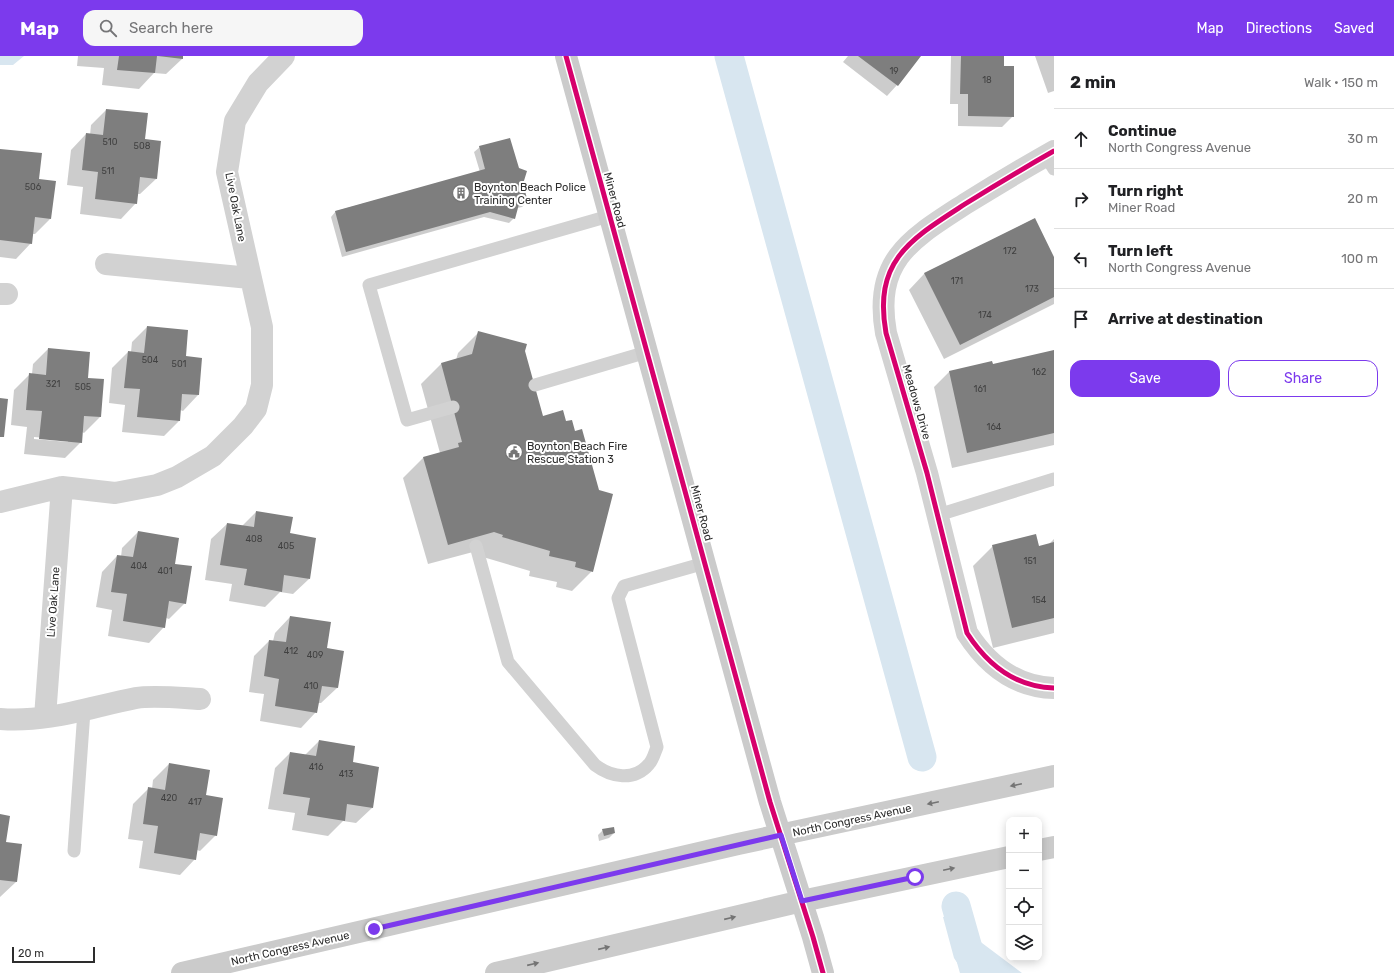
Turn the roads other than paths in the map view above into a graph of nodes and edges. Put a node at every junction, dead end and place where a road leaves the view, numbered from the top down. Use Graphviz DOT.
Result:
graph roads {
  1 [pos="284,56"];
  2 [pos="566,56"];
  3 [pos="1051,159"];
  4 [pos="609,216"];
  5 [pos="106,264"];
  6 [pos="250,278"];
  7 [pos="647,352"];
  8 [pos="535,385"];
  9 [pos="453,407"];
  10 [pos="1054,479"];
  11 [pos="62,487"];
  12 [pos="0,502"];
  13 [pos="938,515"];
  14 [pos="476,546"];
  15 [pos="705,563"];
  16 [pos="1054,688"];
  17 [pos="200,698"];
  18 [pos="84,712"];
  19 [pos="45,717"];
  20 [pos="0,719"];
  21 [pos="1054,776"];
  22 [pos="781,835"];
  23 [pos="1054,847"];
  24 [pos="1042,849"];
  25 [pos="74,851"];
  26 [pos="1006,858"];
  27 [pos="802,901"];
  28 [pos="182,973"];
  29 [pos="496,973"];
  30 [pos="823,973"];
  1 -- 6 [label="street, Live Oak Lane"];
  2 -- 4 [label="main road, Miner Road"];
  3 -- 13 [label="street, Meadows Drive"];
  4 -- 7 [label="main road, Miner Road"];
  4 -- 9 [label="lane"];
  5 -- 6 [label="street"];
  6 -- 11 [label="street, Live Oak Lane"];
  7 -- 8 [label="lane"];
  7 -- 15 [label="main road, Miner Road"];
  10 -- 13 [label="lane"];
  11 -- 12 [label="street, Live Oak Lane"];
  11 -- 19 [label="street, Live Oak Lane"];
  13 -- 16 [label="street, Meadows Drive"];
  14 -- 15 [label="lane"];
  15 -- 22 [label="main road, Miner Road"];
  17 -- 18 [label="street"];
  18 -- 19 [label="street"];
  18 -- 25 [label="lane"];
  19 -- 20 [label="street"];
  21 -- 22 [label="main road, North Congress Avenue, one-way"];
  22 -- 27 [label="main road, Miner Road"];
  22 -- 28 [label="main road, North Congress Avenue"];
  23 -- 24 [label="main road"];
  27 -- 26 [label="main road, one-way"];
  29 -- 27 [label="main road, one-way"];
  27 -- 30 [label="main road, Miner Road"];
}
